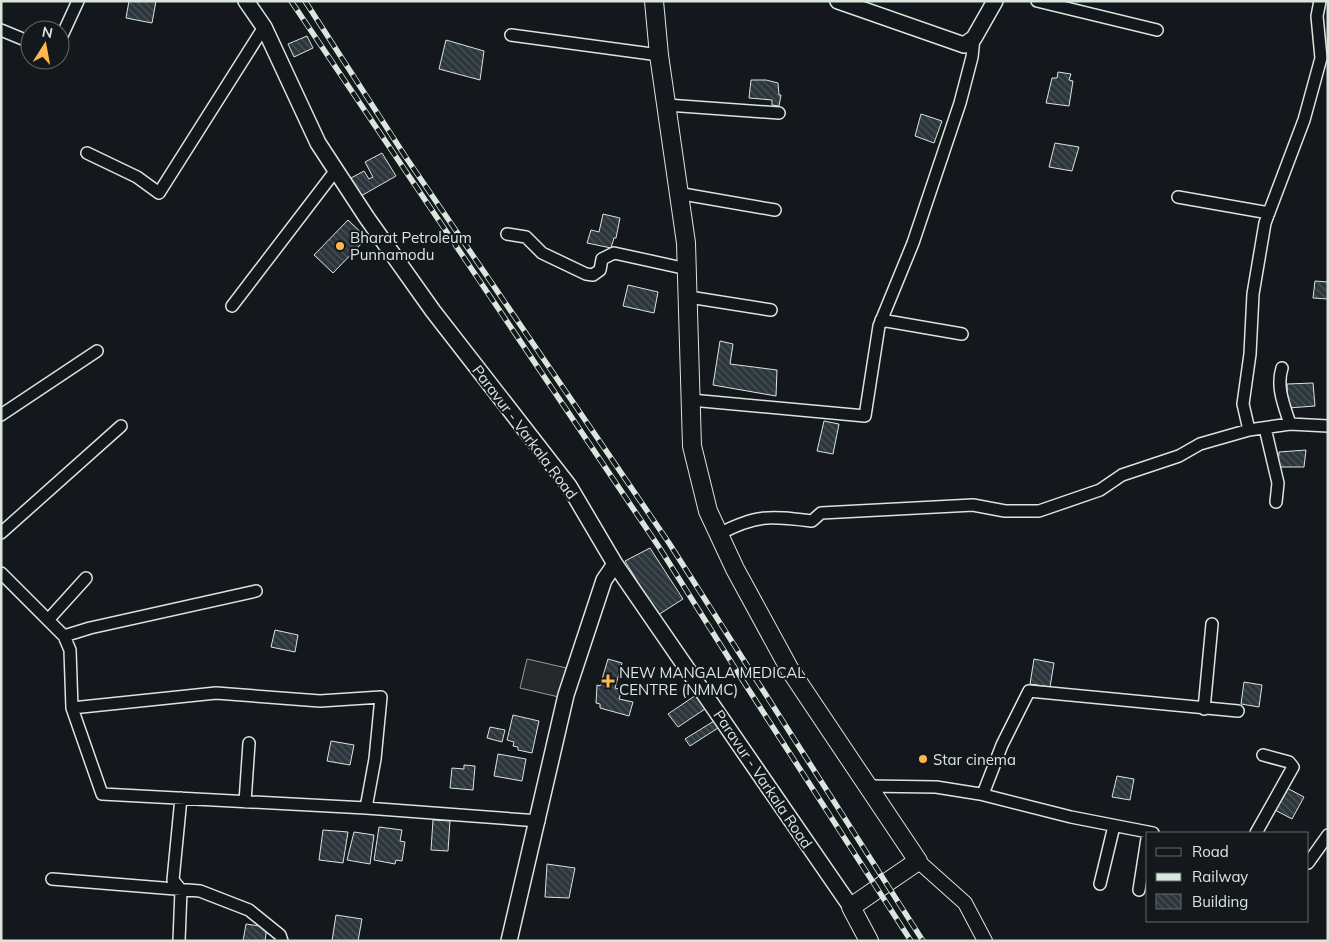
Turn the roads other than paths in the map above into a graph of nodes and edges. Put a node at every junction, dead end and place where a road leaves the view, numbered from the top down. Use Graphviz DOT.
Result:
graph roads {
  1 [pos="78,1"];
  2 [pos="246,1"];
  3 [pos="654,1"];
  4 [pos="838,1"];
  5 [pos="995,1"];
  6 [pos="1037,1"];
  7 [pos="1320,1"];
  8 [pos="69,20"];
  9 [pos="264,27"];
  10 [pos="1,30"];
  11 [pos="1157,30"];
  12 [pos="511,35"];
  13 [pos="20,38"];
  14 [pos="974,38"];
  15 [pos="659,56"];
  16 [pos="667,105"];
  17 [pos="779,113"];
  18 [pos="87,153"];
  19 [pos="336,170"];
  20 [pos="678,193"];
  21 [pos="1178,197"];
  22 [pos="775,210"];
  23 [pos="1269,212"];
  24 [pos="507,234"];
  25 [pos="687,269"];
  26 [pos="689,297"];
  27 [pos="232,306"];
  28 [pos="771,310"];
  29 [pos="881,320"];
  30 [pos="962,334"];
  31 [pos="97,351"];
  32 [pos="1282,368"];
  33 [pos="691,400"];
  34 [pos="1,415"];
  35 [pos="1290,424"];
  36 [pos="121,426"];
  37 [pos="1328,426"];
  38 [pos="1265,428"];
  39 [pos="1249,430"];
  40 [pos="1276,502"];
  41 [pos="1,533"];
  42 [pos="719,534"];
  43 [pos="615,564"];
  44 [pos="1,573"];
  45 [pos="86,578"];
  46 [pos="256,591"];
  47 [pos="48,620"];
  48 [pos="1212,624"];
  49 [pos="64,636"];
  50 [pos="72,708"];
  51 [pos="1204,708"];
  52 [pos="1238,711"];
  53 [pos="249,743"];
  54 [pos="1263,755"];
  55 [pos="867,786"];
  56 [pos="983,794"];
  57 [pos="181,798"];
  58 [pos="245,802"];
  59 [pos="366,808"];
  60 [pos="539,821"];
  61 [pos="1114,826"];
  62 [pos="1146,832"];
  63 [pos="1257,832"];
  64 [pos="1328,835"];
  65 [pos="1146,854"];
  66 [pos="918,861"];
  67 [pos="1309,862"];
  68 [pos="52,879"];
  69 [pos="1100,884"];
  70 [pos="181,890"];
  71 [pos="1139,890"];
  72 [pos="851,907"];
  73 [pos="180,941"];
  74 [pos="282,941"];
  75 [pos="509,941"];
  76 [pos="869,941"];
  77 [pos="985,941"];
  1 -- 8 [label="street"];
  2 -- 9 [label="main road, Paravur - Varkala Road"];
  3 -- 15 [label="main road"];
  4 -- 14 [label="main road"];
  5 -- 14 [label="main road"];
  6 -- 11 [label="street"];
  7 -- 23 [label="street"];
  9 -- 18 [label="street"];
  9 -- 19 [label="main road, Paravur - Varkala Road"];
  10 -- 13 [label="street"];
  12 -- 15 [label="street"];
  14 -- 29 [label="street"];
  15 -- 16 [label="main road"];
  16 -- 17 [label="street"];
  16 -- 20 [label="main road"];
  19 -- 27 [label="street"];
  19 -- 43 [label="main road, Paravur - Varkala Road"];
  20 -- 22 [label="street"];
  20 -- 25 [label="main road"];
  21 -- 23 [label="street"];
  23 -- 39 [label="street"];
  24 -- 25 [label="street"];
  25 -- 26 [label="main road"];
  26 -- 28 [label="street"];
  26 -- 33 [label="main road"];
  29 -- 30 [label="street"];
  29 -- 33 [label="street"];
  31 -- 34 [label="street"];
  32 -- 35 [label="street"];
  33 -- 42 [label="main road"];
  35 -- 37 [label="street"];
  35 -- 38 [label="street"];
  36 -- 41 [label="street"];
  38 -- 39 [label="street"];
  38 -- 40 [label="street"];
  39 -- 42 [label="street"];
  42 -- 55 [label="main road"];
  43 -- 60 [label="main road"];
  43 -- 72 [label="main road, Paravur - Varkala Road"];
  44 -- 47 [label="street"];
  45 -- 47 [label="street"];
  46 -- 49 [label="street"];
  47 -- 49 [label="street"];
  48 -- 51 [label="street"];
  49 -- 50 [label="street"];
  50 -- 57 [label="street"];
  50 -- 59 [label="street"];
  51 -- 52 [label="street"];
  51 -- 56 [label="street"];
  53 -- 58 [label="street"];
  54 -- 63 [label="street"];
  55 -- 56 [label="street"];
  55 -- 66 [label="main road"];
  56 -- 61 [label="street"];
  57 -- 58 [label="street"];
  57 -- 70 [label="street"];
  58 -- 59 [label="street"];
  59 -- 60 [label="street"];
  60 -- 75 [label="main road"];
  61 -- 62 [label="street"];
  61 -- 69 [label="street"];
  64 -- 67 [label="street"];
  65 -- 71 [label="street"];
  66 -- 72 [label="main road"];
  66 -- 77 [label="street"];
  68 -- 70 [label="street"];
  70 -- 73 [label="street"];
  70 -- 74 [label="street"];
  72 -- 76 [label="main road"];
}
